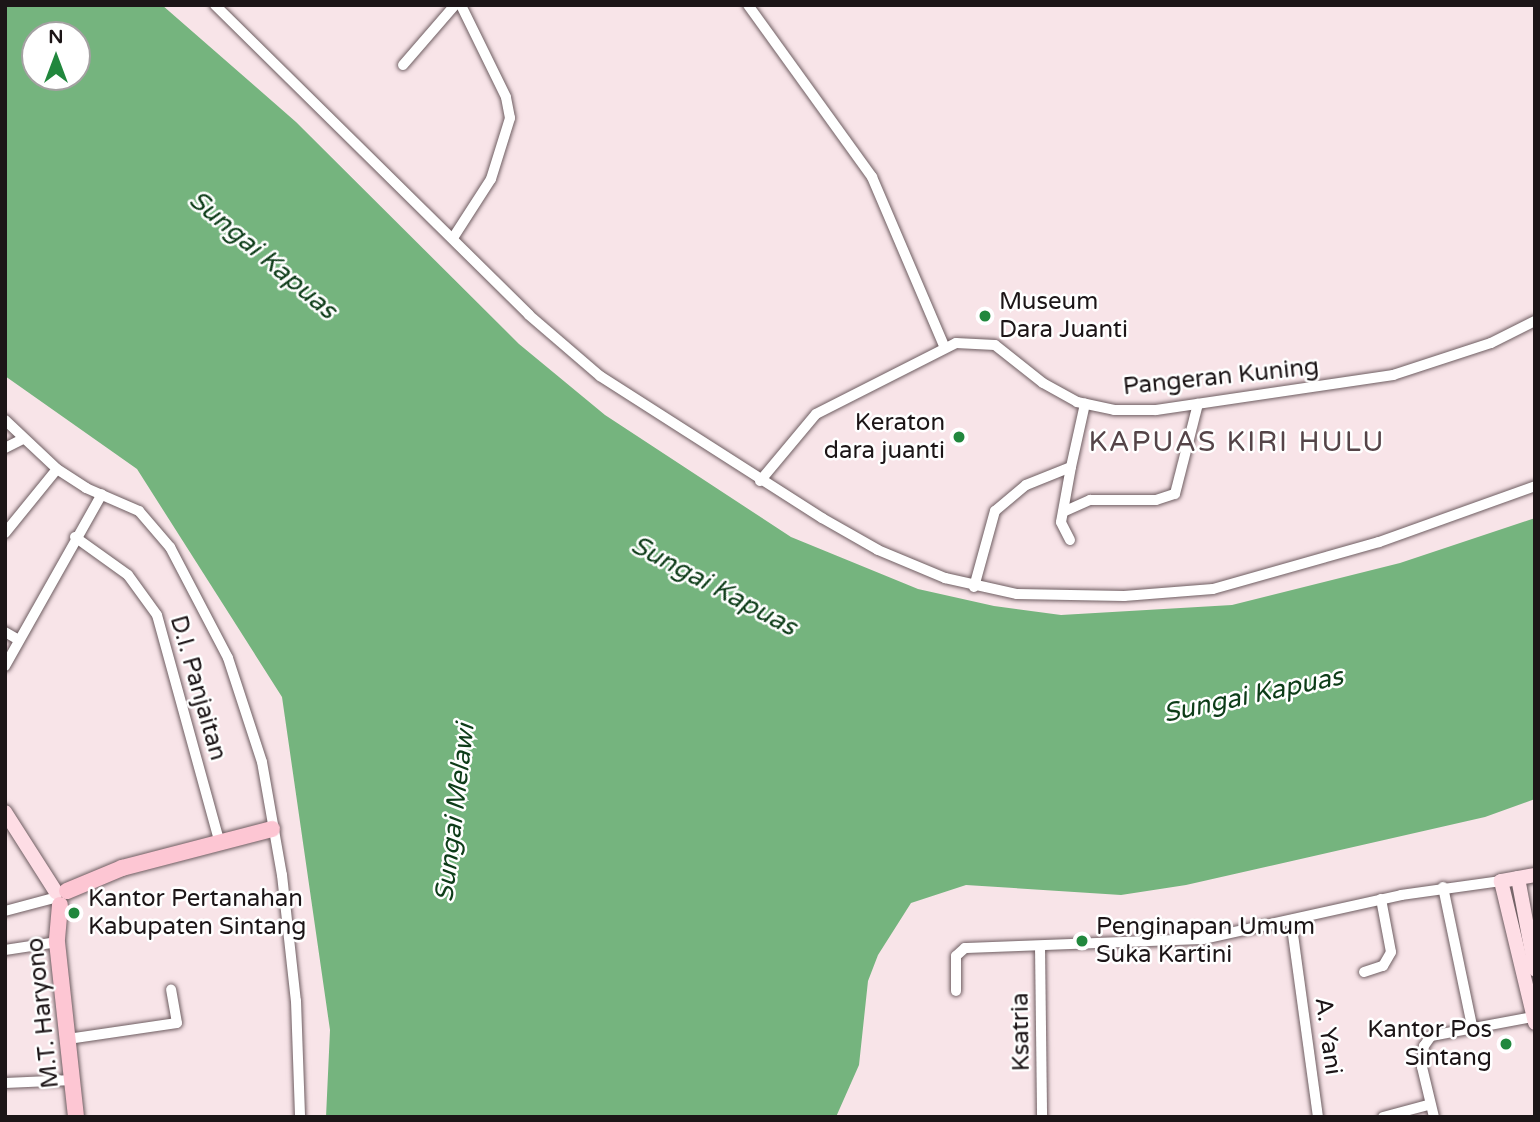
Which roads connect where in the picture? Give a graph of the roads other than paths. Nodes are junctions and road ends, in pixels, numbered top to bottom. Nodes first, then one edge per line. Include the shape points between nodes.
1 (215, 5) edge
2 (455, 5) edge
3 (461, 5) edge
4 (748, 5) edge
5 (403, 65) dead end
6 (453, 238) junction
7 (1535, 321) edge
8 (944, 346) junction
9 (1084, 404) junction
10 (1198, 404) junction
11 (5, 420) edge
12 (20, 435) junction
13 (5, 448) edge
14 (1071, 467) junction
15 (57, 469) junction
16 (760, 481) junction
17 (1535, 486) edge
18 (102, 494) junction
19 (1063, 512) junction
20 (5, 533) edge
21 (75, 537) junction
22 (1070, 540) dead end
23 (974, 587) junction
24 (5, 632) edge
25 (19, 639) junction
26 (5, 666) edge
27 (5, 812) edge
28 (272, 829) junction
29 (220, 843) junction
30 (1535, 875) edge
31 (1518, 878) junction
32 (1501, 881) junction
33 (1443, 887) junction
34 (59, 897) junction
35 (1381, 899) junction
36 (5, 911) edge
37 (1291, 920) junction
38 (57, 942) junction
39 (1040, 946) junction
40 (5, 950) edge
41 (1535, 969) edge
42 (1364, 972) dead end
43 (170, 990) dead end
44 (956, 991) dead end
45 (1534, 1020) edge
46 (1472, 1026) junction
47 (68, 1039) junction
48 (73, 1080) junction
49 (5, 1083) edge
50 (1428, 1105) junction
51 (76, 1117) edge
52 (300, 1117) edge
53 (1042, 1117) edge
54 (1318, 1117) edge
55 (1383, 1117) edge
56 (1434, 1117) edge

1 - 6 street
2 - 5 street
3 - 6 street via 506,97 510,118 491,180
4 - 8 street via 872,177
6 - 16 street via 516,303 600,376
7 - 10 street, Pangeran Kuning via 1491,342 1393,375
8 - 9 street, Pangeran Kuning via 974,341 995,345 1051,388
8 - 16 street, Pangeran Kuning via 817,414
9 - 10 street, Pangeran Kuning via 1132,411
9 - 14 street
10 - 19 street via 1175,494 1156,500 1090,500
11 - 12 street
12 - 13 street
12 - 15 street
14 - 19 street
14 - 23 street via 1026,485 997,507
15 - 18 street
15 - 20 street
16 - 23 street via 878,550
17 - 23 street via 1379,542 1213,589 1073,596
18 - 21 street
18 - 28 street via 126,502 154,528 211,619 262,762
19 - 22 street via 1062,527
21 - 25 street
21 - 29 street, D.I. Panjaitan via 128,575 157,615
24 - 25 street
25 - 26 street
27 - 34 main road
28 - 29 highway
28 - 52 street via 288,912
29 - 34 highway via 94,876
30 - 31 main road
31 - 32 main road
31 - 41 main road
32 - 33 street
32 - 45 main road
33 - 35 street
33 - 46 street
34 - 36 street
34 - 38 highway, M.T. Haryono
35 - 37 street
35 - 42 street via 1391,953 1383,965
37 - 39 street via 1203,939
37 - 54 street, A. Yani
38 - 40 street
38 - 47 highway, M.T. Haryono
39 - 44 street via 959,951
39 - 53 street, Ksatria
43 - 47 street via 177,1023
45 - 46 street
46 - 50 street via 1431,1036 1424,1046
47 - 48 highway, M.T. Haryono
48 - 49 street
48 - 51 highway, M.T. Haryono
50 - 55 street
50 - 56 street

